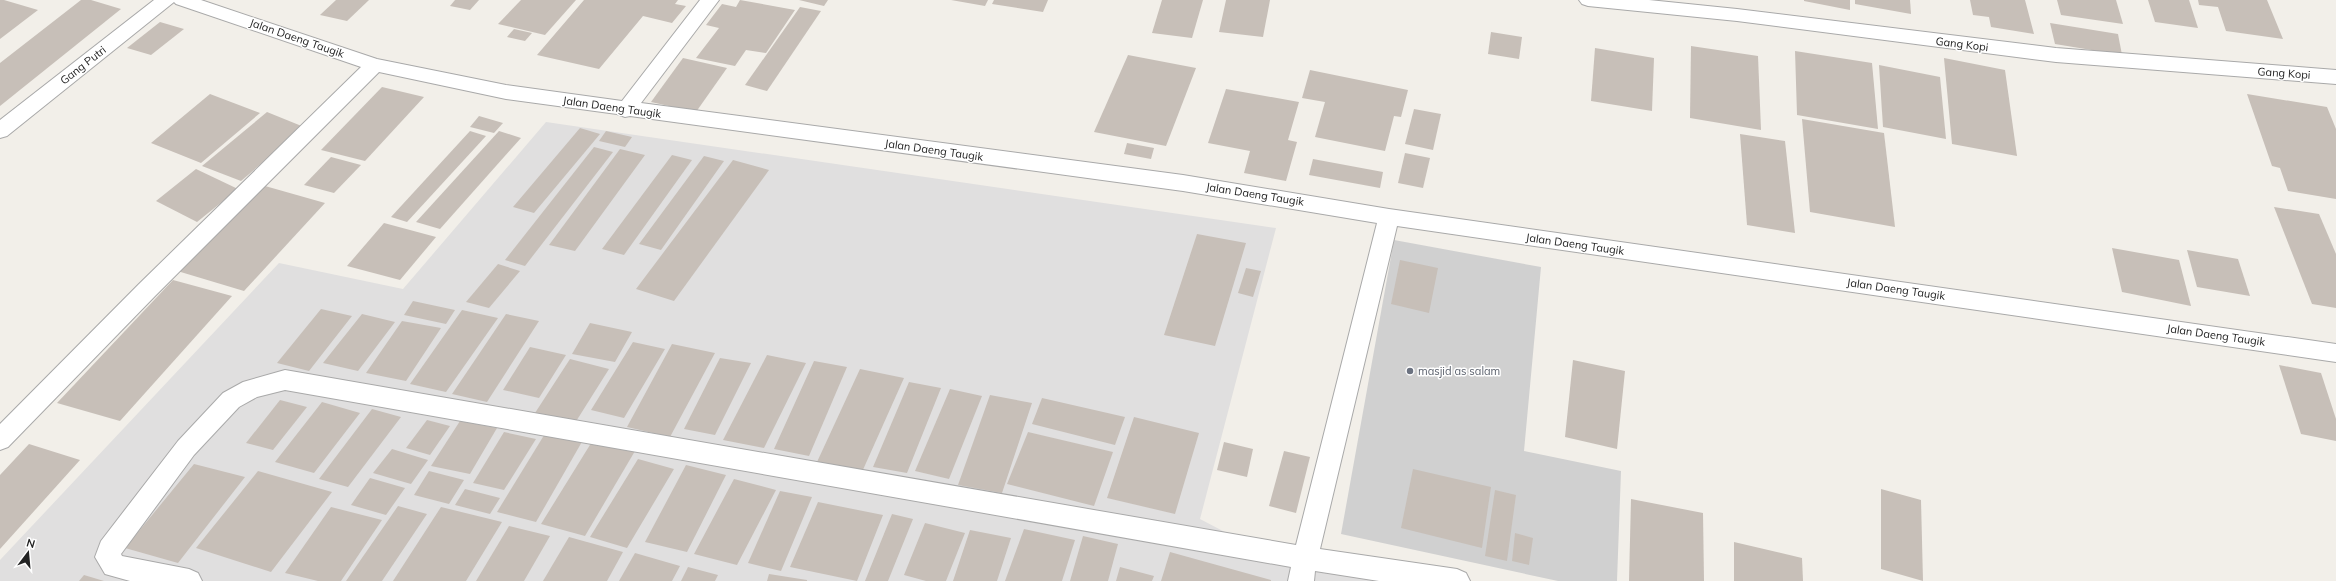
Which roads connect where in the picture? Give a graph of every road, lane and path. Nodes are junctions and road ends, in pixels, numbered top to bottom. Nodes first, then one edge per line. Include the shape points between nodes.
1 (166, 0) edge
2 (182, 0) edge
3 (710, 0) edge
4 (1588, 0) edge
5 (375, 65) junction
6 (2336, 77) edge
7 (625, 110) junction
8 (0, 131) edge
9 (1389, 217) junction
10 (2336, 353) edge
11 (0, 440) edge
12 (1305, 558) junction
13 (189, 581) edge
14 (1301, 581) edge
15 (1457, 581) edge

1 - 8 street, Gang Putri
2 - 5 street, Jalan Daeng Taugik
3 - 7 street
4 - 6 street, Gang Kopi via 1736,15 2056,55
5 - 7 street, Jalan Daeng Taugik via 506,92
5 - 11 street via 147,290
7 - 9 street, Jalan Daeng Taugik via 1183,183
9 - 10 street, Jalan Daeng Taugik
9 - 12 street
12 - 13 street via 286,380 251,389 232,400 186,448 110,549 108,557 114,566
12 - 14 street
12 - 15 street

